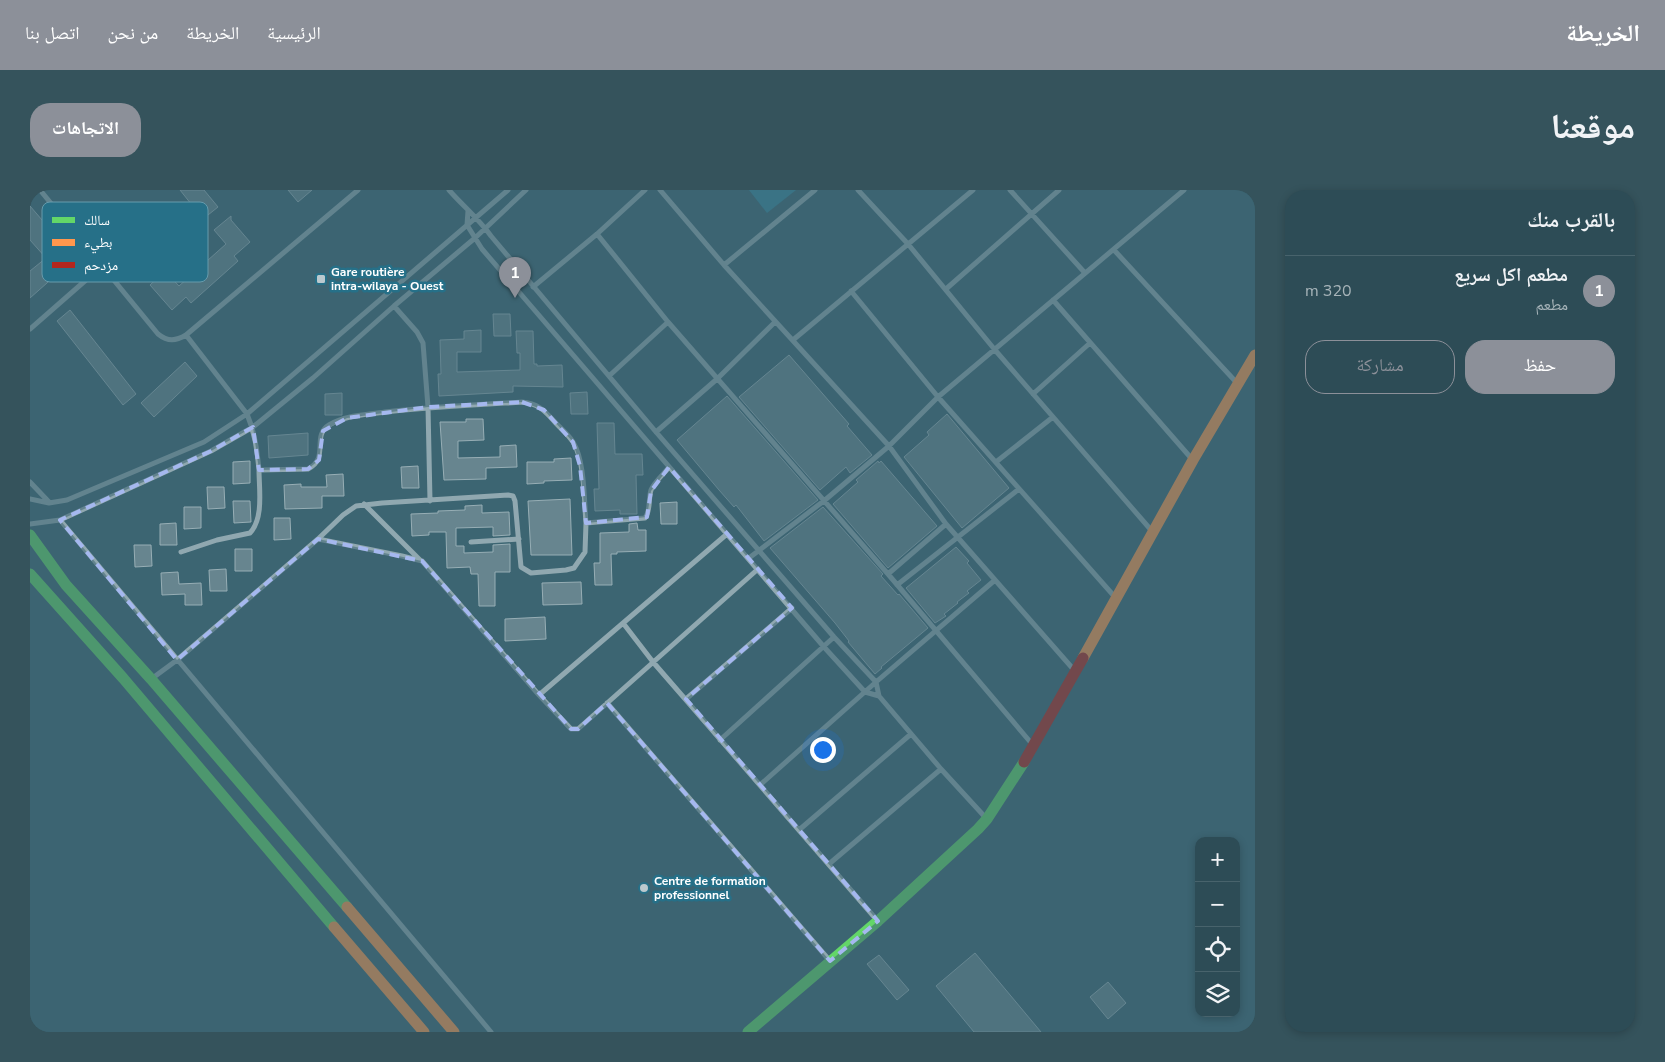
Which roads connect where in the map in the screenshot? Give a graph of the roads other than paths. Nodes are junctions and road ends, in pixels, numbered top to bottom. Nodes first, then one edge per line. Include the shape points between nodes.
1 (40, 190) edge
2 (358, 190) edge
3 (449, 190) edge
4 (508, 190) edge
5 (526, 190) edge
6 (645, 190) edge
7 (660, 190) edge
8 (816, 190) edge
9 (858, 190) edge
10 (973, 190) edge
11 (1010, 190) edge
12 (1059, 190) edge
13 (1184, 190) edge
14 (50, 202) edge
15 (468, 211) junction
16 (1032, 213) junction
17 (477, 217) junction
18 (467, 225) junction
19 (485, 228) junction
20 (597, 234) junction
21 (474, 238) junction
22 (908, 244) junction
23 (1114, 250) junction
24 (724, 265) junction
25 (1085, 274) junction
26 (84, 282) edge
27 (116, 282) edge
28 (533, 287) junction
29 (946, 289) junction
30 (851, 291) junction
31 (1053, 300) junction
32 (394, 306) junction
33 (668, 322) junction
34 (776, 322) junction
35 (30, 329) edge
36 (186, 335) junction
37 (793, 340) junction
38 (1090, 343) junction
39 (995, 350) junction
40 (1255, 354) edge
41 (609, 376) junction
42 (717, 379) junction
43 (1238, 384) junction
44 (1033, 394) junction
45 (938, 397) junction
46 (428, 407) junction
47 (247, 414) junction
48 (1053, 417) junction
49 (253, 427) junction
50 (656, 432) junction
51 (889, 446) junction
52 (1192, 460) junction
53 (996, 462) junction
54 (669, 468) junction
55 (259, 470) junction
56 (30, 482) edge
57 (1019, 489) junction
58 (30, 499) edge
59 (825, 500) junction
60 (430, 501) junction
61 (49, 503) junction
62 (364, 504) junction
63 (60, 520) junction
64 (586, 523) junction
65 (30, 524) edge
66 (946, 524) junction
67 (1152, 532) junction
68 (727, 534) junction
69 (30, 535) edge
70 (957, 537) junction
71 (318, 539) junction
72 (519, 539) junction
73 (471, 542) dead end
74 (758, 550) junction
75 (181, 552) dead end
76 (749, 558) junction
77 (422, 562) junction
78 (758, 569) junction
79 (30, 574) edge
80 (888, 574) junction
81 (995, 580) junction
82 (897, 585) junction
83 (1116, 598) junction
84 (792, 608) junction
85 (623, 623) junction
86 (936, 630) junction
87 (834, 637) junction
88 (824, 647) junction
89 (177, 660) junction
90 (653, 662) junction
91 (1076, 671) junction
92 (151, 679) junction
93 (876, 682) junction
94 (865, 692) junction
95 (539, 695) junction
96 (879, 696) junction
97 (686, 699) junction
98 (606, 703) junction
99 (911, 734) junction
100 (720, 740) junction
101 (1034, 746) junction
102 (941, 769) junction
103 (760, 785) junction
104 (986, 819) junction
105 (799, 830) junction
106 (829, 864) junction
107 (878, 921) junction
108 (830, 961) junction
109 (424, 1032) edge
110 (454, 1032) edge
111 (491, 1032) edge
112 (748, 1032) edge

1 - 14 street
2 - 36 street
3 - 15 street
4 - 17 street
5 - 19 street
6 - 20 street
7 - 24 street
8 - 24 street
9 - 22 street
10 - 22 street
11 - 16 street
12 - 16 street
13 - 23 street
15 - 17 street
15 - 18 street
16 - 25 street
16 - 29 street
17 - 18 street
17 - 19 street
18 - 21 street
18 - 47 street
19 - 21 street
19 - 28 street
20 - 28 street
20 - 33 street
21 - 32 street
21 - 54 street
22 - 29 street
22 - 30 street
23 - 25 street
23 - 43 street
24 - 34 street
25 - 31 street
26 - 35 street
27 - 36 street via 163,338 177,340
28 - 41 street
29 - 39 street
30 - 37 street
30 - 45 street
31 - 38 street
31 - 39 street
32 - 46 street via 423,343
32 - 49 street
33 - 41 street
33 - 42 street
34 - 37 street
34 - 42 street
36 - 47 street
37 - 51 street
38 - 44 street
38 - 52 street
39 - 44 street
39 - 45 street
40 - 43 main road
41 - 50 street
42 - 50 street
42 - 59 street
43 - 52 main road
44 - 48 street
45 - 51 street
45 - 53 street
46 - 55 street via 346,418 328,425 323,431 319,460 314,466 308,469
46 - 60 street
46 - 64 street via 522,402 544,410 573,442 577,451
47 - 49 street
47 - 61 street via 204,442 67,500
48 - 53 street
48 - 67 street
49 - 55 street
49 - 63 street via 211,451
50 - 74 street
51 - 59 street
51 - 66 street
52 - 67 main road
53 - 57 street
54 - 64 street via 653,486 645,518
54 - 68 street
55 - 75 street via 258,515 254,529 245,535
56 - 61 street
57 - 70 street
57 - 83 street
58 - 61 street
59 - 74 street
59 - 80 street
60 - 62 street
60 - 72 street via 513,496
62 - 71 street via 343,515
62 - 77 street
63 - 65 street
63 - 89 street
64 - 72 street via 585,552 574,568 566,570 531,573 525,570 521,567
66 - 70 street
66 - 80 street
67 - 83 main road
68 - 76 street
68 - 85 street
69 - 92 main road via 66,585
70 - 81 street
70 - 82 street
71 - 77 street
71 - 89 street
72 - 73 street
74 - 76 street
74 - 87 street
76 - 78 street
77 - 95 street
78 - 84 street
78 - 90 street
79 - 109 main road via 123,678
80 - 82 street
81 - 86 street
81 - 91 street
82 - 86 street
83 - 91 main road
84 - 88 street
84 - 97 street
85 - 90 street
85 - 95 street
86 - 93 street
86 - 101 street
87 - 88 street
87 - 93 street
88 - 94 street
88 - 100 street
89 - 92 street
89 - 111 street
90 - 97 street
90 - 98 street
91 - 101 main road
92 - 110 main road
93 - 94 street
93 - 96 street
94 - 96 street
94 - 103 street
95 - 98 street via 574,730
96 - 99 street
97 - 100 street
98 - 108 street
99 - 102 street
99 - 105 street
100 - 103 street
101 - 104 main road
102 - 104 street
102 - 106 street
103 - 105 street
104 - 107 main road
105 - 106 street
106 - 107 street
107 - 108 main road
108 - 112 main road

